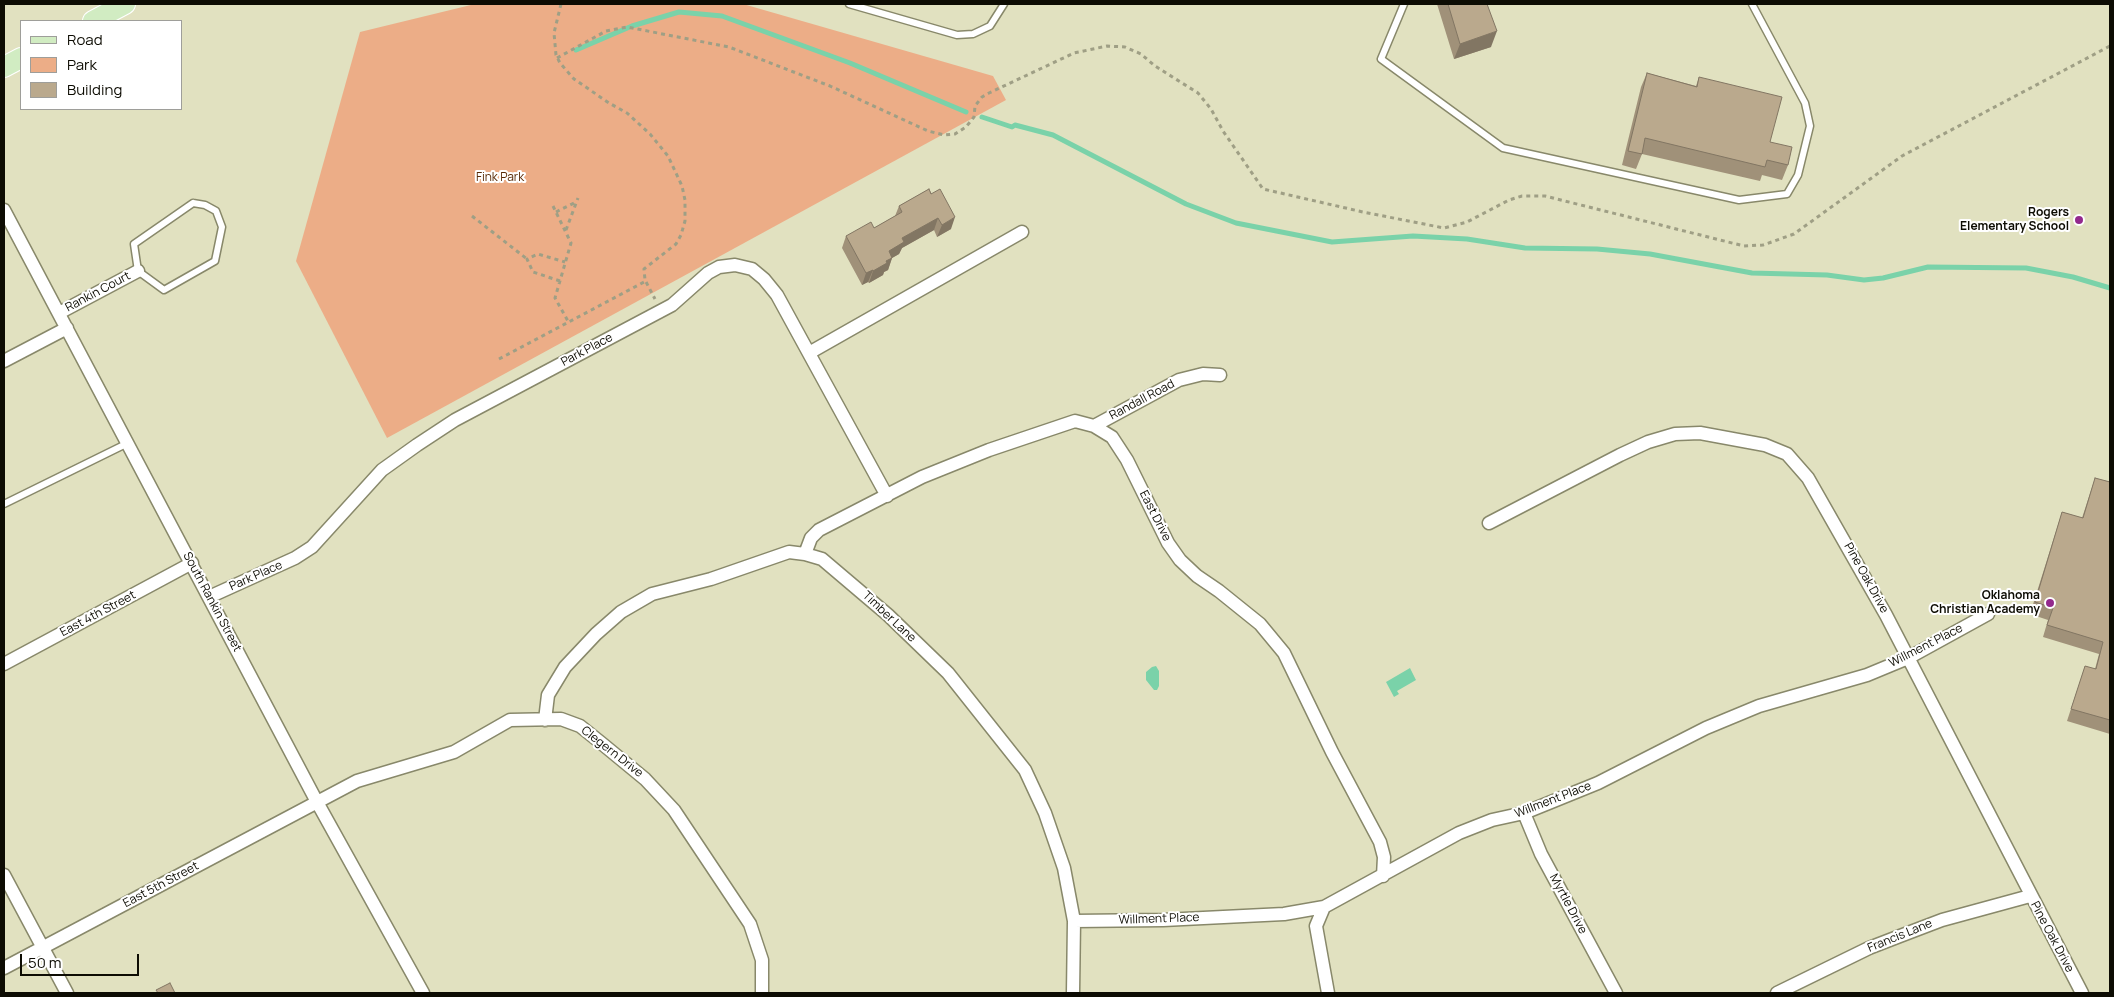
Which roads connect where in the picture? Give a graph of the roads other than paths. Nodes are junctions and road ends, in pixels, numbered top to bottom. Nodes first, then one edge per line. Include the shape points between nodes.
1 (125, 4) edge
2 (849, 4) edge
3 (1004, 4) edge
4 (1404, 4) edge
5 (1752, 4) edge
6 (95, 20) edge
7 (20, 59) edge
8 (4, 67) edge
9 (4, 212) edge
10 (1022, 232) dead end
11 (138, 271) junction
12 (59, 313) junction
13 (67, 328) junction
14 (809, 353) junction
15 (4, 361) edge
16 (1220, 375) dead end
17 (1094, 426) junction
18 (128, 443) junction
19 (887, 496) junction
20 (4, 504) edge
21 (1490, 523) dead end
22 (805, 554) junction
23 (192, 563) junction
24 (209, 597) junction
25 (1988, 614) dead end
26 (1908, 658) junction
27 (4, 664) edge
28 (544, 720) junction
29 (317, 802) junction
30 (1524, 813) junction
31 (4, 875) edge
32 (1383, 876) junction
33 (2030, 896) junction
34 (1324, 907) junction
35 (1074, 921) junction
36 (43, 948) junction
37 (4, 968) edge
38 (67, 993) edge
39 (423, 993) edge
40 (762, 993) edge
41 (1073, 993) edge
42 (1328, 993) edge
43 (1616, 993) edge
44 (1777, 993) edge
45 (2082, 993) edge

1 - 6 main road
2 - 3 lane via 957,35 973,34 990,26
4 - 5 lane via 1381,59 1503,148 1739,200 1787,194 1798,175 1810,126 1805,103
7 - 8 main road
9 - 12 street, South Rankin Street
10 - 14 street
11 - 11 lane via 134,244 193,203 216,211 222,227 215,261 164,290
11 - 12 street, Rankin Court
12 - 13 street, South Rankin Street
13 - 15 street
13 - 18 street, South Rankin Street
14 - 19 street, Park Place
14 - 24 street, Park Place via 764,279 752,269 735,265 719,267 672,305 455,420 382,470 312,547
16 - 17 street, Randall Road via 1203,374 1179,380
17 - 19 street, East Drive via 1074,422 1038,433 989,450
17 - 32 street, East Drive via 1112,437 1127,460 1168,543 1180,560 1260,624 1284,653 1380,842 1384,857
18 - 20 lane
18 - 23 street, South Rankin Street
19 - 22 street, East Drive via 820,530 811,538
21 - 26 street, Pine Oak Drive via 1620,455 1675,434 1700,433 1765,445 1787,454 1808,478
22 - 28 street, Timber Lane via 789,552 711,579 652,594 622,612 565,667 548,695
22 - 35 street, Timber Lane via 822,559 845,577 948,673 1024,770 1046,813 1064,868
23 - 24 street, South Rankin Street
23 - 27 street, East 4th Street
24 - 29 street, South Rankin Street
25 - 26 street, Willment Place
26 - 30 street, Willment Place via 1866,675 1759,706
26 - 33 street, Pine Oak Drive
28 - 29 street, Clegern Drive via 510,720 454,752 357,781
28 - 40 street, Clegern Drive via 561,719 580,726 645,779 674,810 750,924 762,960
29 - 36 street, East 5th Street
29 - 39 street, South Rankin Street
30 - 32 street, Willment Place via 1492,820 1459,833
30 - 43 street, Myrtle Drive via 1542,854
31 - 36 street
32 - 34 street, Willment Place
33 - 44 street, Francis Lane via 1908,932
33 - 45 street, Pine Oak Drive
34 - 35 street, Willment Place via 1284,914
34 - 42 street via 1316,926
35 - 41 street, Timber Lane
36 - 37 street, East 5th Street
36 - 38 street

